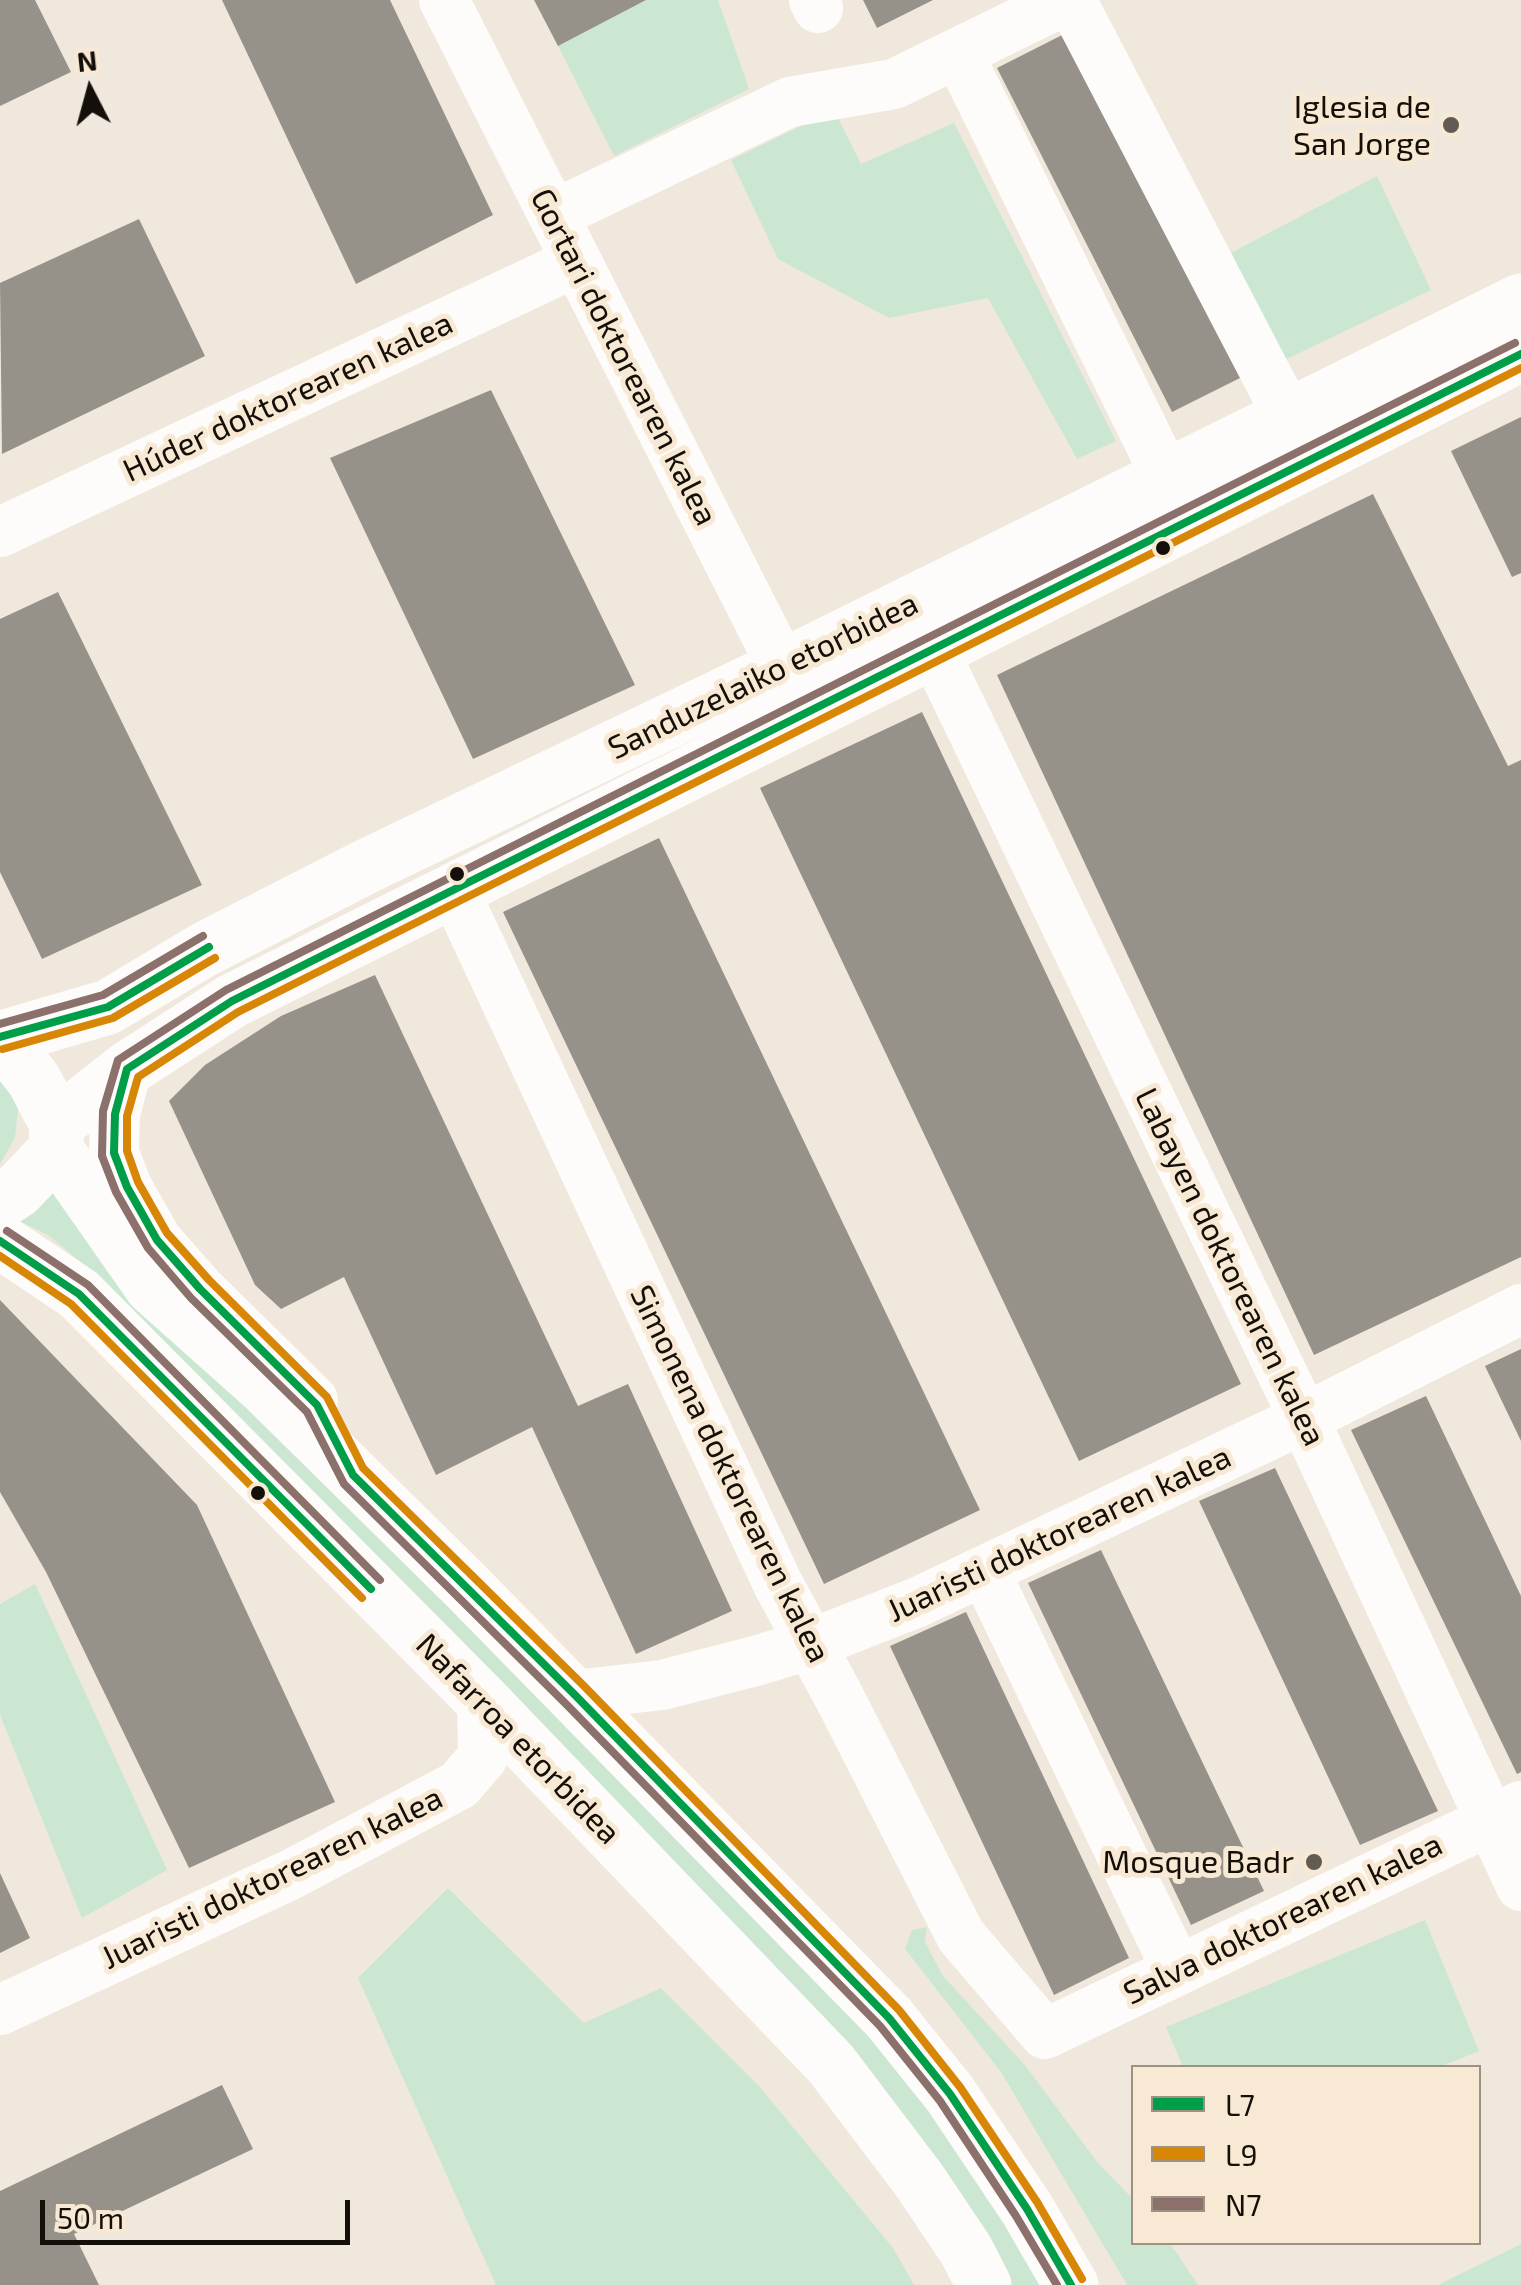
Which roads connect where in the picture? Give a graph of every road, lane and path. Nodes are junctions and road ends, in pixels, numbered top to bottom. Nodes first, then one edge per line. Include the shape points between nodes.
1 (444, 0) edge
2 (1068, 0) edge
3 (959, 55) junction
4 (553, 216) junction
5 (576, 262) junction
6 (1521, 301) edge
7 (1521, 354) edge
8 (1289, 418) junction
9 (1167, 478) junction
10 (0, 532) edge
11 (934, 651) junction
12 (793, 691) junction
13 (454, 890) junction
14 (1, 1038) edge
15 (127, 1068) junction
16 (56, 1137) junction
17 (0, 1202) edge
18 (0, 1241) edge
19 (1521, 1310) edge
20 (1303, 1419) junction
21 (354, 1475) junction
22 (985, 1572) junction
23 (811, 1644) junction
24 (575, 1694) junction
25 (482, 1700) junction
26 (1506, 1813) edge
27 (1521, 1886) edge
28 (1177, 1970) junction
29 (0, 2010) edge
30 (1045, 2034) joint
31 (984, 2285) edge
32 (1071, 2285) edge

1 - 4 street, Gortari doktorearen kalea
2 - 3 street
2 - 8 street
3 - 4 street via 894,84 790,102
3 - 9 street
4 - 5 street, Gortari doktorearen kalea
5 - 10 street, Húder doktorearen kalea
5 - 12 street, Gortari doktorearen kalea
6 - 8 main road, Sanduzelaiko etorbidea
7 - 11 main road, Sanduzelaiko etorbidea
8 - 9 main road, Sanduzelaiko etorbidea
9 - 12 main road, Sanduzelaiko etorbidea
11 - 12 main road, Sanduzelaiko etorbidea
11 - 20 street, Labayen doktorearen kalea
12 - 13 main road, Sanduzelaiko etorbidea
12 - 14 main road, Sanduzelaiko etorbidea via 367,866 205,949 108,1008
13 - 15 main road, Sanduzelaiko etorbidea via 232,1001
13 - 23 street, Simonena doktorearen kalea
14 - 16 main road via 34,1080
15 - 16 main road, Sanduzelaiko etorbidea
15 - 21 street via 114,1152 156,1240 318,1404
16 - 17 main road, Sanduzelaiko etorbidea via 17,1191
16 - 21 main road via 152,1287
18 - 25 main road, Nafarroa etorbidea via 79,1294
19 - 20 street, Juaristi doktorearen kalea
20 - 22 street, Juaristi doktorearen kalea
20 - 26 street, Labayen doktorearen kalea
21 - 24 main road
22 - 23 street, Juaristi doktorearen kalea
22 - 28 street
23 - 24 street, Juaristi doktorearen kalea via 662,1686
23 - 30 street, Simonena doktorearen kalea via 961,1936
24 - 32 main road via 889,2018 950,2094
25 - 29 street, Juaristi doktorearen kalea via 483,1757 458,1785 292,1874
25 - 31 main road, Nafarroa etorbidea via 831,2064 920,2180
26 - 27 street, Labayen doktorearen kalea
26 - 28 street, Salva doktorearen kalea
28 - 30 street, Salva doktorearen kalea

